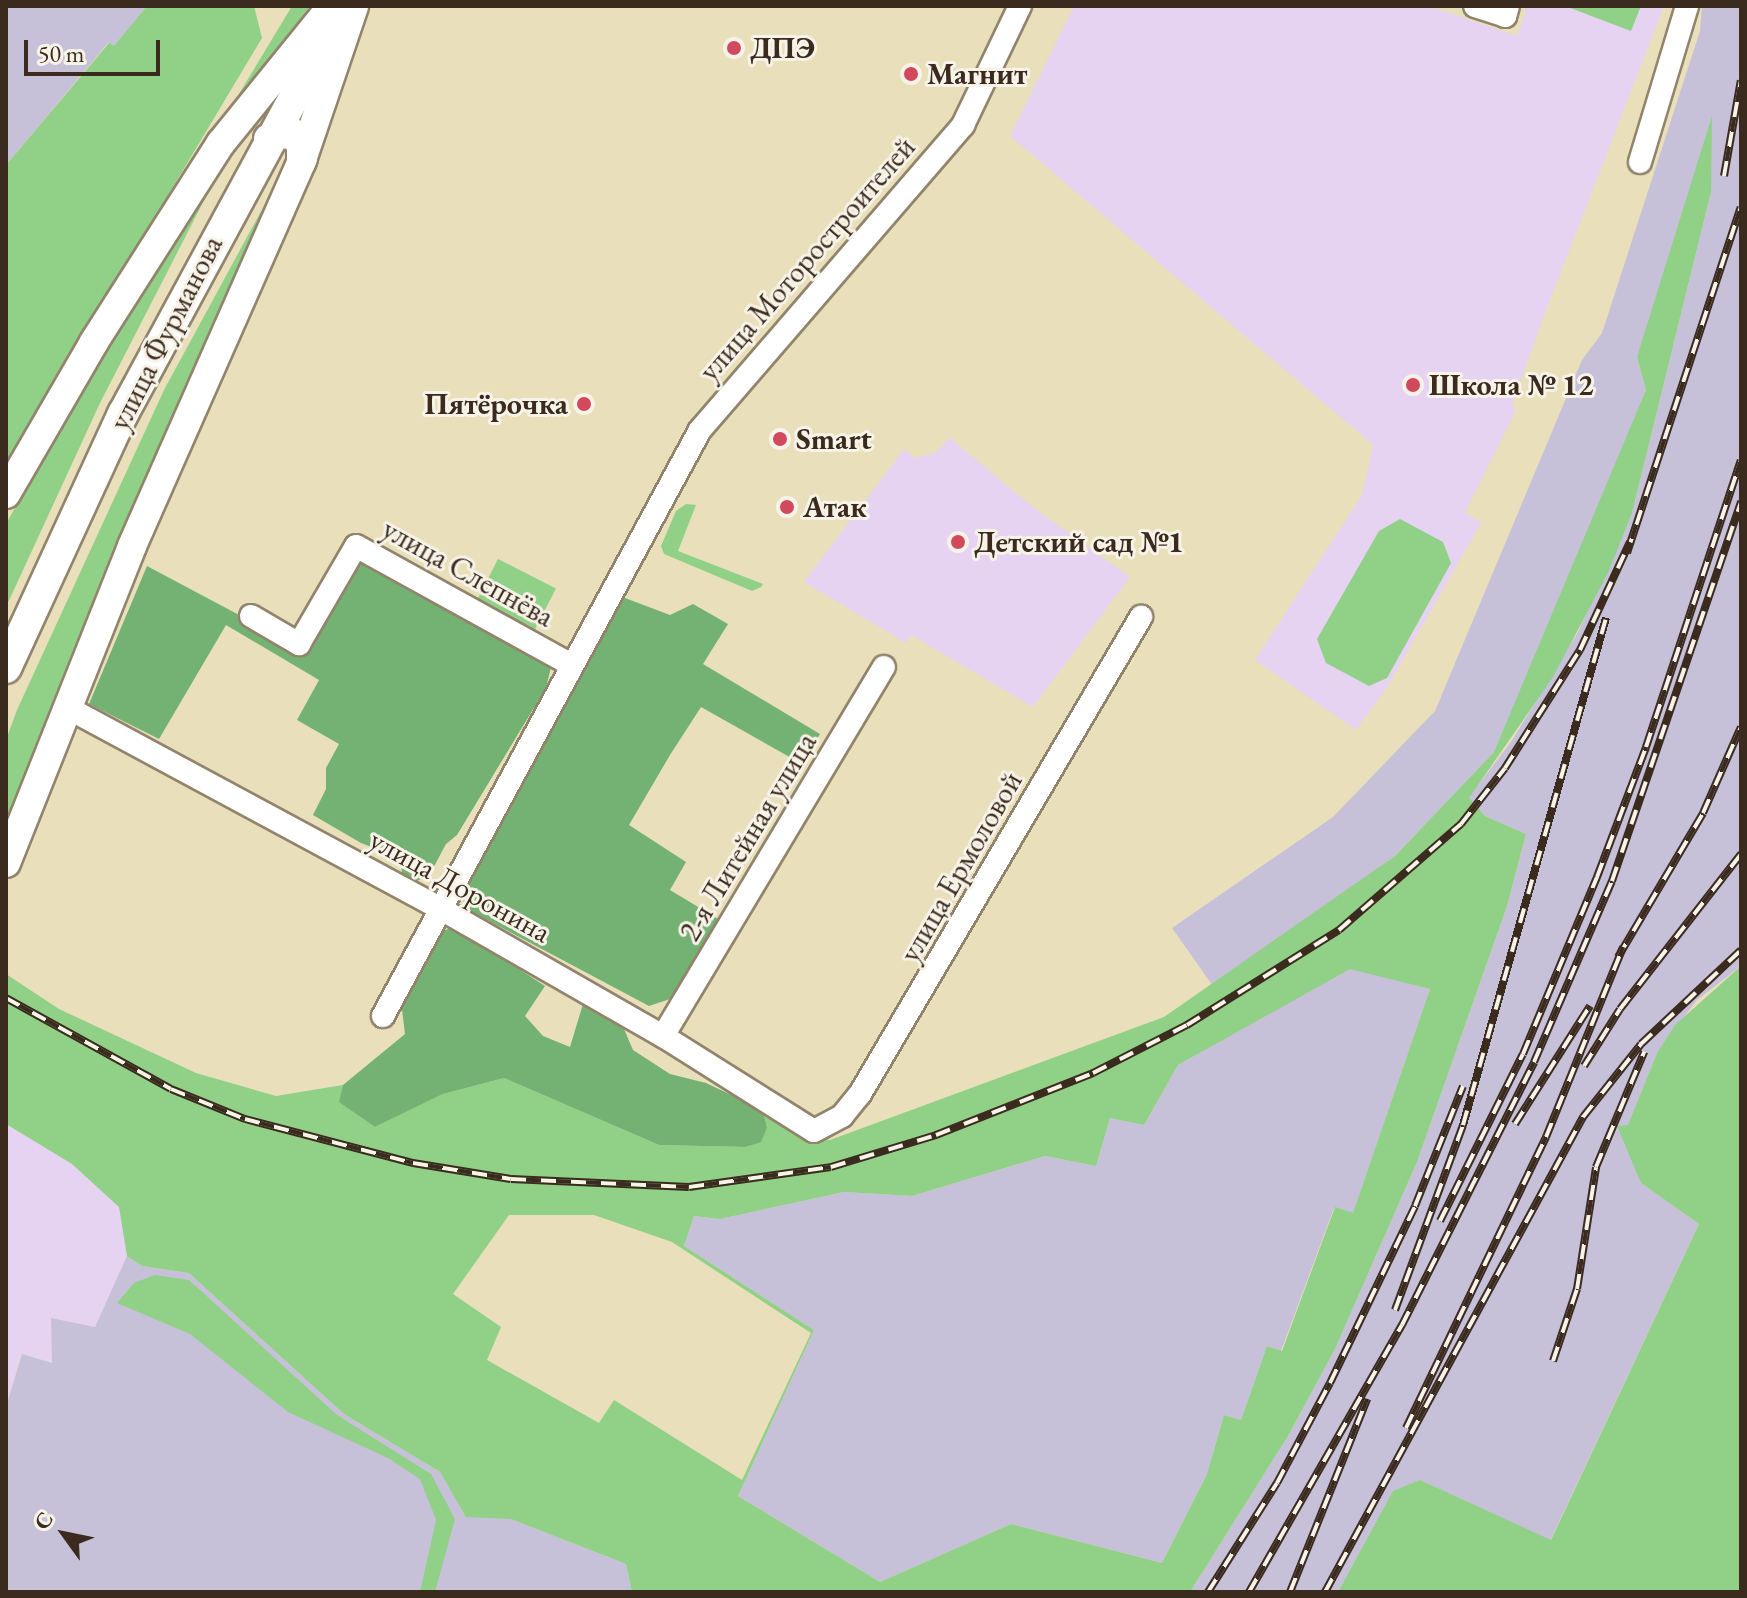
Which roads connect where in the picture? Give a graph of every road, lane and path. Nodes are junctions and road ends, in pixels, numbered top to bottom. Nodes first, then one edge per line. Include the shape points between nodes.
1 (332, 6) edge
2 (344, 6) edge
3 (354, 6) edge
4 (1020, 6) edge
5 (1475, 6) edge
6 (1687, 6) edge
7 (1506, 11) edge
8 (241, 117) junction
9 (270, 138) junction
10 (302, 158) junction
11 (1640, 162) dead end
12 (6, 494) edge
13 (251, 616) dead end
14 (1141, 617) dead end
15 (572, 665) junction
16 (884, 667) dead end
17 (6, 668) edge
18 (68, 708) junction
19 (6, 863) edge
20 (441, 909) junction
21 (383, 1016) dead end
22 (663, 1036) junction
23 (814, 1131) joint

1 - 8 street
2 - 9 main road, улица Фурманова
3 - 10 street
4 - 15 street, улица Моторостроителей via 963,125 700,430
5 - 7 street
6 - 11 street
8 - 9 street via 261,115
8 - 12 street via 94,342
9 - 10 main road via 293,134 302,144
9 - 17 main road, улица Фурманова via 123,414
10 - 18 street via 132,546
13 - 15 street, улица Слепнёва via 299,644 356,546
14 - 23 street, улица Ермоловой via 860,1094 842,1116
15 - 20 street, улица Моторостроителей
16 - 22 street, 2-я Литейная улица
18 - 19 street
18 - 20 street, улица Доронина
20 - 21 street, улица Моторостроителей
20 - 22 street, улица Доронина
22 - 23 street, улица Доронина

